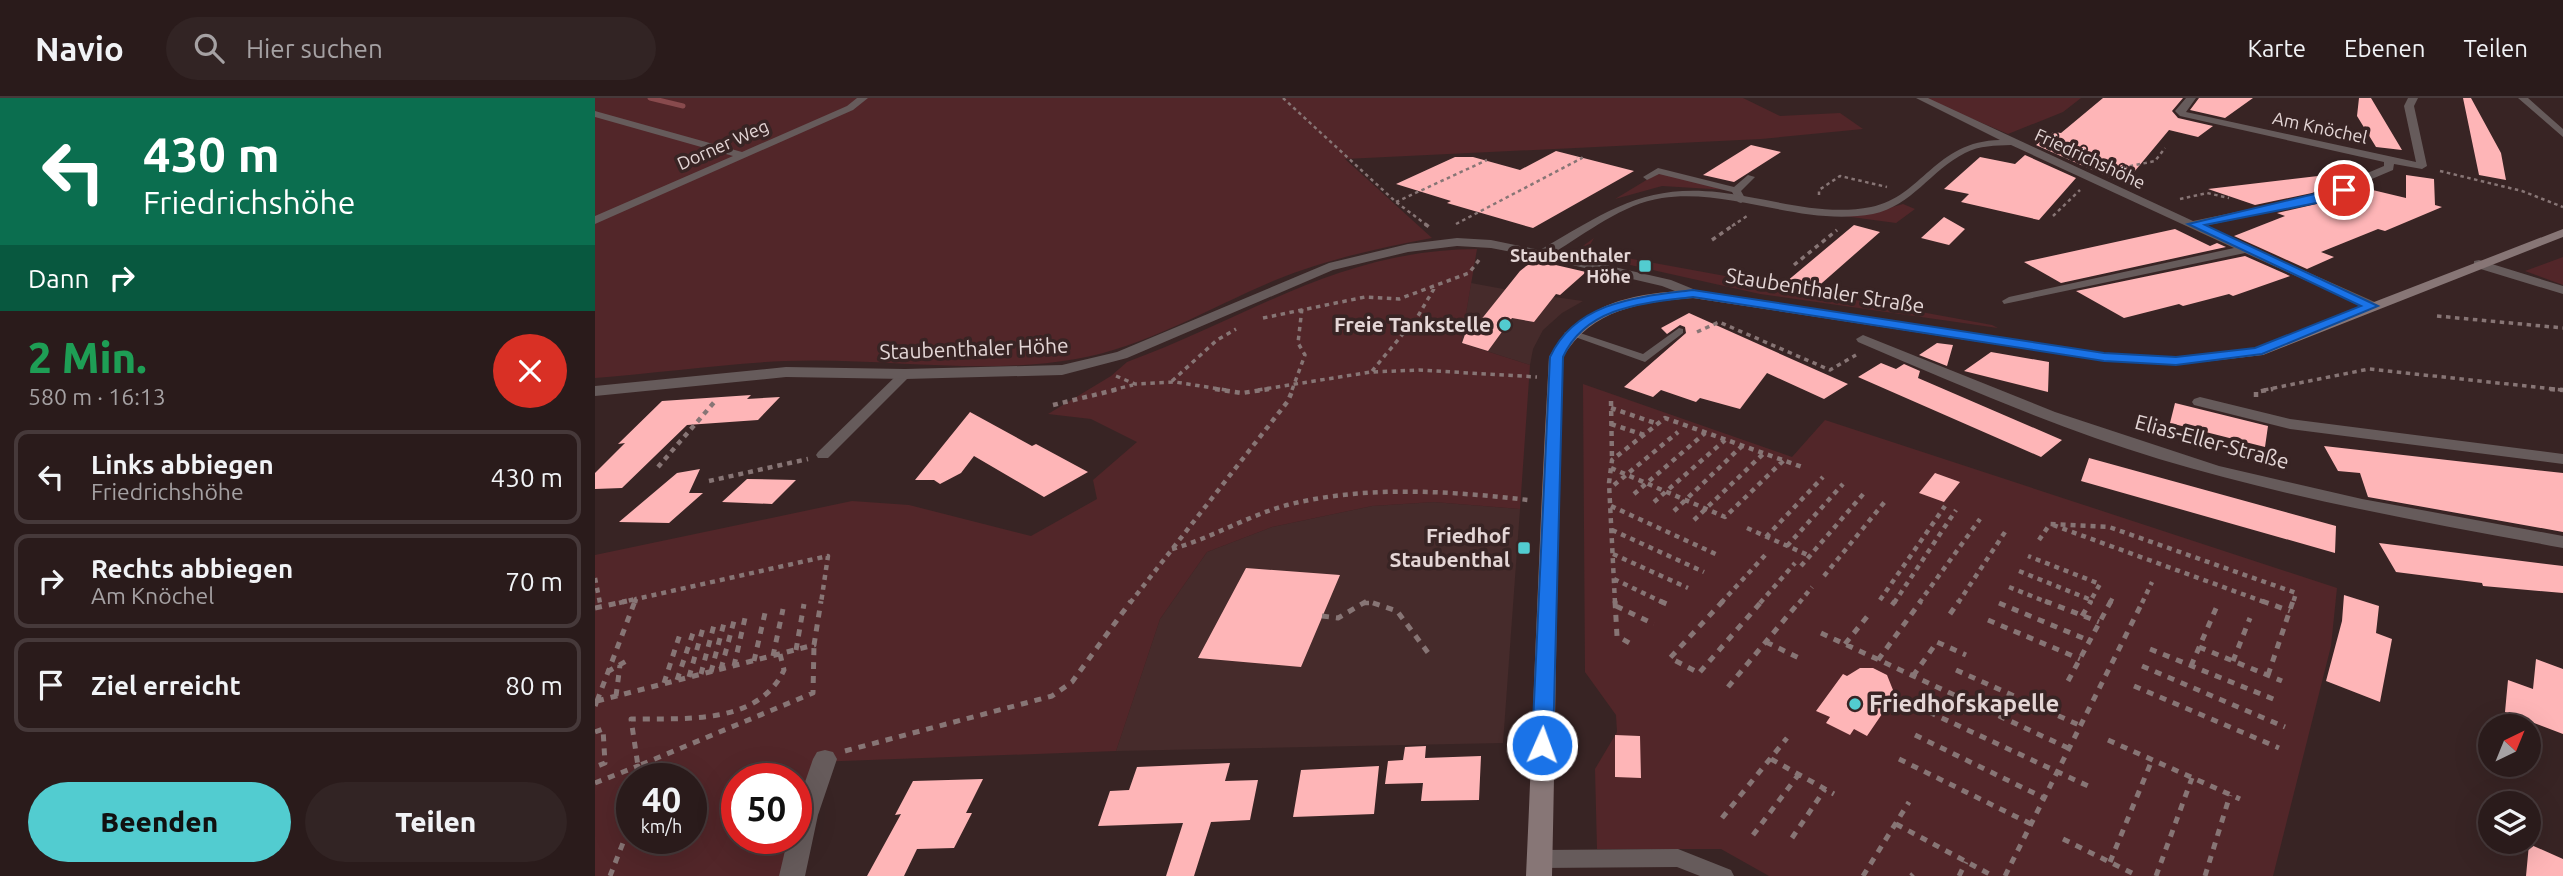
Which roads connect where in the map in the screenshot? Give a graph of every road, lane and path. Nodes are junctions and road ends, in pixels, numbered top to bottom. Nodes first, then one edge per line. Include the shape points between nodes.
1 (863, 98) edge
2 (1283, 98) edge
3 (1920, 98) edge
4 (2191, 98) edge
5 (2413, 98) edge
6 (2523, 98) edge
7 (595, 114) edge
8 (2563, 134) edge
9 (2013, 142) junction
10 (2165, 148) dead end
11 (742, 155) junction
12 (1577, 157) dead end
13 (1487, 160) dead end
14 (2389, 160) junction
15 (2422, 166) junction
16 (1647, 177) dead end
17 (1751, 177) dead end
18 (2087, 177) junction
19 (1908, 192) junction
20 (1738, 195) junction
21 (1396, 202) junction
22 (2563, 207) edge
23 (1818, 210) junction
24 (1850, 213) junction
25 (2053, 216) dead end
26 (1743, 219) dead end
27 (595, 220) edge
28 (2194, 224) junction
29 (1439, 233) junction
30 (2563, 233) edge
31 (1712, 240) dead end
32 (1457, 242) junction
33 (1492, 244) junction
34 (2247, 248) junction
35 (1542, 254) junction
36 (2479, 264) junction
37 (1794, 265) dead end
38 (1436, 287) junction
39 (2563, 290) edge
40 (1693, 294) junction
41 (2009, 301) dead end
42 (2372, 306) junction
43 (1302, 308) junction
44 (2437, 316) dead end
45 (1259, 319) dead end
46 (1237, 328) dead end
47 (2563, 328) edge
48 (1679, 331) joint
49 (1570, 333) junction
50 (1863, 339) dead end
51 (1102, 362) junction
52 (1830, 370) dead end
53 (1371, 372) junction
54 (905, 374) junction
55 (736, 376) junction
56 (1555, 378) junction
57 (1172, 382) junction
58 (1294, 383) junction
59 (1135, 384) junction
60 (2563, 390) edge
61 (595, 391) edge
62 (1611, 401) dead end
63 (2200, 402) dead end
64 (1053, 405) dead end
65 (1611, 408) junction
66 (2253, 415) junction
67 (1611, 424) junction
68 (1658, 424) junction
69 (1678, 432) dead end
70 (1706, 432) junction
71 (1644, 435) junction
72 (1725, 439) junction
73 (1743, 445) junction
74 (1764, 453) junction
75 (823, 456) joint
76 (2563, 459) edge
77 (1612, 460) junction
78 (1784, 460) junction
79 (658, 467) dead end
80 (1611, 468) junction
81 (1805, 468) dead end
82 (1626, 474) junction
83 (1823, 477) dead end
84 (709, 481) dead end
85 (1647, 483) junction
86 (1843, 484) dead end
87 (1613, 485) dead end
88 (1665, 492) junction
89 (1865, 492) dead end
90 (1634, 494) dead end
91 (1887, 499) dead end
92 (1685, 500) junction
93 (1654, 502) dead end
94 (1550, 503) junction
95 (1611, 506) junction
96 (1945, 506) dead end
97 (1705, 509) junction
98 (1956, 510) dead end
99 (1674, 511) dead end
100 (1980, 519) dead end
101 (1694, 520) dead end
102 (2050, 524) junction
103 (1747, 528) dead end
104 (2007, 528) dead end
105 (1612, 530) junction
106 (1766, 537) junction
107 (2039, 540) dead end
108 (2563, 542) edge
109 (1787, 546) junction
110 (1172, 550) junction
111 (1768, 552) dead end
112 (1613, 554) junction
113 (1720, 556) dead end
114 (1809, 556) junction
115 (2028, 556) dead end
116 (2019, 571) dead end
117 (1704, 572) dead end
118 (1824, 576) dead end
119 (595, 579) edge
120 (1614, 579) junction
121 (2152, 582) dead end
122 (1812, 587) dead end
123 (2009, 587) dead end
124 (1688, 588) dead end
125 (2114, 595) dead end
126 (636, 599) junction
127 (1880, 600) dead end
128 (2091, 600) junction
129 (1999, 603) dead end
130 (804, 604) dead end
131 (598, 605) edge
132 (1616, 605) junction
133 (1671, 606) dead end
134 (1892, 606) dead end
135 (2217, 606) dead end
136 (783, 609) dead end
137 (2290, 611) junction
138 (765, 613) dead end
139 (1870, 613) dead end
140 (1950, 614) dead end
141 (2082, 615) junction
142 (1322, 616) dead end
143 (745, 618) dead end
144 (2250, 618) dead end
145 (1988, 620) dead end
146 (734, 621) dead end
147 (2100, 622) junction
148 (724, 623) dead end
149 (1654, 624) dead end
150 (714, 625) dead end
151 (703, 628) dead end
152 (694, 631) dead end
153 (1821, 633) dead end
154 (680, 634) dead end
155 (2090, 641) junction
156 (1766, 642) junction
157 (814, 645) junction
158 (1633, 645) dead end
159 (1846, 645) junction
160 (2199, 648) junction
161 (2150, 649) dead end
162 (796, 650) junction
163 (1429, 654) dead end
164 (777, 655) junction
165 (1966, 655) dead end
166 (1801, 659) dead end
167 (2080, 659) junction
168 (628, 660) dead end
169 (1878, 660) junction
170 (754, 661) junction
171 (2233, 661) junction
172 (620, 665) junction
173 (734, 666) junction
174 (2142, 666) dead end
175 (2191, 666) junction
176 (721, 670) junction
177 (1956, 670) dead end
178 (711, 672) junction
179 (607, 673) junction
180 (700, 675) junction
181 (2268, 675) junction
182 (1913, 676) junction
183 (689, 678) junction
184 (677, 681) junction
185 (2068, 681) dead end
186 (2282, 681) dead end
187 (664, 683) dead end
188 (2134, 685) dead end
189 (1728, 687) dead end
190 (616, 696) junction
191 (2278, 701) dead end
192 (596, 703) edge
193 (1929, 712) dead end
194 (2079, 726) junction
195 (2285, 727) dead end
196 (595, 732) edge
197 (1915, 735) dead end
198 (1787, 738) dead end
199 (2108, 740) dead end
200 (2068, 748) junction
201 (2279, 748) dead end
202 (825, 759) joint
203 (1771, 759) junction
204 (1899, 759) dead end
205 (2152, 760) junction
206 (638, 763) edge
207 (645, 763) edge
208 (595, 767) edge
209 (2057, 772) junction
210 (1799, 774) junction
211 (616, 775) edge
212 (2192, 778) junction
213 (595, 783) edge
214 (2088, 786) dead end
215 (1825, 789) junction
216 (1834, 794) dead end
217 (2231, 794) junction
218 (2044, 798) junction
219 (2241, 799) dead end
220 (1909, 802) dead end
221 (1722, 818) dead end
222 (1896, 824) junction
223 (2031, 824) junction
224 (1753, 835) dead end
225 (1792, 838) dead end
226 (2063, 839) dead end
227 (619, 854) edge
228 (1966, 862) junction
229 (2110, 862) junction
230 (1539, 868) edge
231 (610, 876) edge
232 (792, 876) edge
233 (1724, 876) edge
234 (1863, 876) edge
235 (1959, 876) edge
236 (1993, 876) edge
237 (2005, 876) edge
238 (2138, 876) edge
239 (2156, 876) edge
240 (2205, 876) edge

1 - 11 street, Dorner Weg via 850,108
2 - 21 path
3 - 9 street, Friedrichshöhe
4 - 14 street, Am Knöchel via 2180,111 2183,114
5 - 15 street via 2409,106
6 - 8 street
7 - 11 street
9 - 18 street, Friedrichshöhe
9 - 19 street via 1976,145 1958,153
10 - 18 path via 2155,160
11 - 27 street, Dorner Weg
12 - 29 path via 1582,158
13 - 21 path
14 - 15 street, Am Knöchel
14 - 28 street, Am Knöchel via 2389,169 2316,200
15 - 22 path via 2522,191
16 - 20 lane via 1658,171
17 - 20 lane
18 - 25 path
18 - 28 street, Friedrichshöhe
19 - 23 path via 1840,176 1819,190
19 - 24 street via 1885,207
20 - 23 street
20 - 35 street via 1682,193 1633,202
21 - 29 path
23 - 24 street
24 - 37 path via 1845,223
26 - 31 path
28 - 34 street, Friedrichshöhe
29 - 32 path
30 - 36 main road, Staubenthaler Straße
32 - 33 street, Staubenthaler Höhe
32 - 51 street, Staubenthaler Höhe via 1408,248 1319,271
33 - 35 street, Staubenthaler Höhe
33 - 38 path via 1469,273
34 - 41 street
34 - 42 street, Friedrichshöhe
35 - 40 street, Staubenthaler Höhe via 1666,283
36 - 39 street
36 - 42 main road, Staubenthaler Straße
38 - 43 path via 1399,299 1365,298
38 - 53 path
40 - 42 main road, Staubenthaler Straße via 2104,357 2176,361 2258,352
40 - 49 main road, Staubenthaler Straße via 1629,301 1604,310
43 - 45 path
43 - 58 path via 1298,343 1305,355
44 - 47 path
46 - 57 path via 1217,340
48 - 49 lane via 1645,358
48 - 52 path via 1698,333 1719,322
49 - 56 main road via 1556,357
50 - 108 street, Elias-Eller-Straße via 2018,404 2165,456 2378,507
51 - 54 street, Staubenthaler Höhe via 1062,370
51 - 59 path via 1106,371
53 - 56 path
53 - 58 path
54 - 55 street, Staubenthaler Höhe
54 - 75 lane
55 - 61 street, Staubenthaler Höhe
55 - 79 path
56 - 94 main road
57 - 58 path via 1242,393
57 - 59 path
58 - 110 path via 1288,401
59 - 64 path
60 - 66 path via 2369,369 2256,392
62 - 65 path
63 - 66 street, Elias-Eller-Straße
65 - 67 path
65 - 68 path
66 - 76 street, Elias-Eller-Straße via 2290,424
67 - 71 path
67 - 77 path
68 - 70 path via 1665,418
68 - 71 path
69 - 82 path
70 - 72 path
70 - 85 path
71 - 77 path
72 - 73 path
72 - 88 path
73 - 74 path
73 - 92 path
74 - 78 path
74 - 97 path
75 - 84 path
77 - 80 path
78 - 81 path
78 - 97 path via 1725,517
80 - 82 path
80 - 95 path
82 - 85 path
82 - 87 path
83 - 106 path
85 - 88 path
85 - 90 path
86 - 109 path
88 - 92 path
88 - 93 path
89 - 114 path
91 - 118 path
92 - 97 path
92 - 99 path
94 - 110 path via 1466,492 1355,496 1256,515
94 - 230 main road
95 - 105 path
95 - 113 path
96 - 127 path
97 - 101 path
98 - 134 path
100 - 169 path
102 - 107 path
102 - 137 path
102 - 137 path via 2109,527 2296,593
103 - 106 path
104 - 140 path
105 - 112 path
105 - 117 path
106 - 109 path
109 - 114 path
110 - 202 path via 1072,682 1052,696
111 - 114 path via 1670,658 1699,673
112 - 120 path
112 - 124 path
115 - 128 path via 2100,584
116 - 128 path
119 - 131 path
120 - 132 path
120 - 133 path
121 - 194 path
122 - 156 path
123 - 141 path
125 - 147 path
126 - 131 path
126 - 157 path via 828,556
126 - 179 path
128 - 141 path
129 - 155 path
130 - 162 path
132 - 149 path
132 - 158 path via 1617,636
135 - 160 path
136 - 164 path
137 - 181 path
138 - 170 path
139 - 159 path
141 - 147 path
142 - 163 path via 1338,618 1367,601 1397,611
143 - 173 path
144 - 171 path
145 - 167 path
146 - 176 path
147 - 155 path
148 - 178 path
150 - 180 path
151 - 183 path
152 - 184 path
153 - 159 path
154 - 187 path
155 - 167 path
156 - 166 path
156 - 189 path
157 - 162 path
157 - 207 path via 813,693
159 - 169 path
160 - 171 path
160 - 175 path
161 - 175 path
162 - 164 path
164 - 170 path
164 - 206 path via 784,670 773,690 753,704 729,713 631,719
165 - 182 path via 1937,642
167 - 185 path
168 - 172 path
169 - 182 path
170 - 173 path
171 - 181 path
172 - 179 path
172 - 190 path
173 - 176 path
174 - 195 path
175 - 191 path
176 - 178 path
177 - 194 path
178 - 180 path
179 - 192 path
180 - 183 path
181 - 186 path
182 - 200 path
183 - 184 path
184 - 190 path
188 - 201 path
190 - 192 path
193 - 209 path
194 - 200 path
196 - 208 path via 603,729 605,763
197 - 218 path
198 - 203 path
199 - 205 path
200 - 209 path
202 - 232 street
203 - 210 path
203 - 221 path
204 - 223 path
205 - 212 path
205 - 229 path
209 - 214 path
209 - 218 path
210 - 215 path
210 - 224 path
211 - 213 path
212 - 217 path
212 - 239 path
215 - 216 path
215 - 225 path
217 - 219 path
217 - 240 path
218 - 223 path
220 - 222 path
222 - 228 path
222 - 234 path
223 - 237 path
226 - 229 path
227 - 231 path
228 - 235 path
228 - 236 path
229 - 238 path
230 - 233 lane via 1678,858

